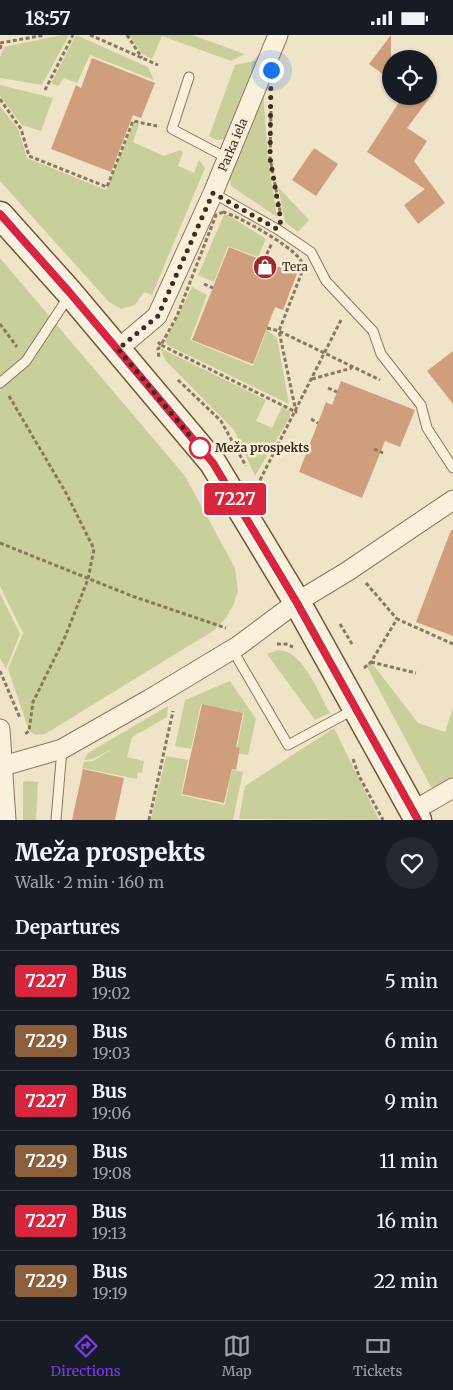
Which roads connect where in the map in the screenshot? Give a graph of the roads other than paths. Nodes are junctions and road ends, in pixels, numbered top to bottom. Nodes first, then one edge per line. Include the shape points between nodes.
1 (278, 35) edge
2 (189, 77) dead end
3 (227, 158) junction
4 (213, 193) junction
5 (0, 215) edge
6 (70, 293) junction
7 (118, 349) junction
8 (0, 383) edge
9 (453, 468) edge
10 (453, 500) edge
11 (297, 603) junction
12 (235, 648) junction
13 (356, 708) junction
14 (0, 729) edge
15 (62, 749) junction
16 (2, 766) edge
17 (453, 788) edge
18 (415, 816) edge
19 (6, 820) edge
20 (56, 820) edge

1 - 3 street, Parka iela
2 - 3 lane via 172,129
3 - 4 street, Parka iela
4 - 7 street, Parka iela via 158,316
4 - 9 lane via 311,252 326,281 373,331 381,354 420,405 427,428
5 - 6 main road
6 - 7 main road
6 - 8 lane via 26,361
7 - 11 main road via 213,463
10 - 11 street
11 - 12 street
11 - 13 main road
12 - 13 lane via 288,745
12 - 15 street
13 - 18 main road
14 - 16 street
15 - 16 street
15 - 20 lane
16 - 19 street
17 - 18 street

